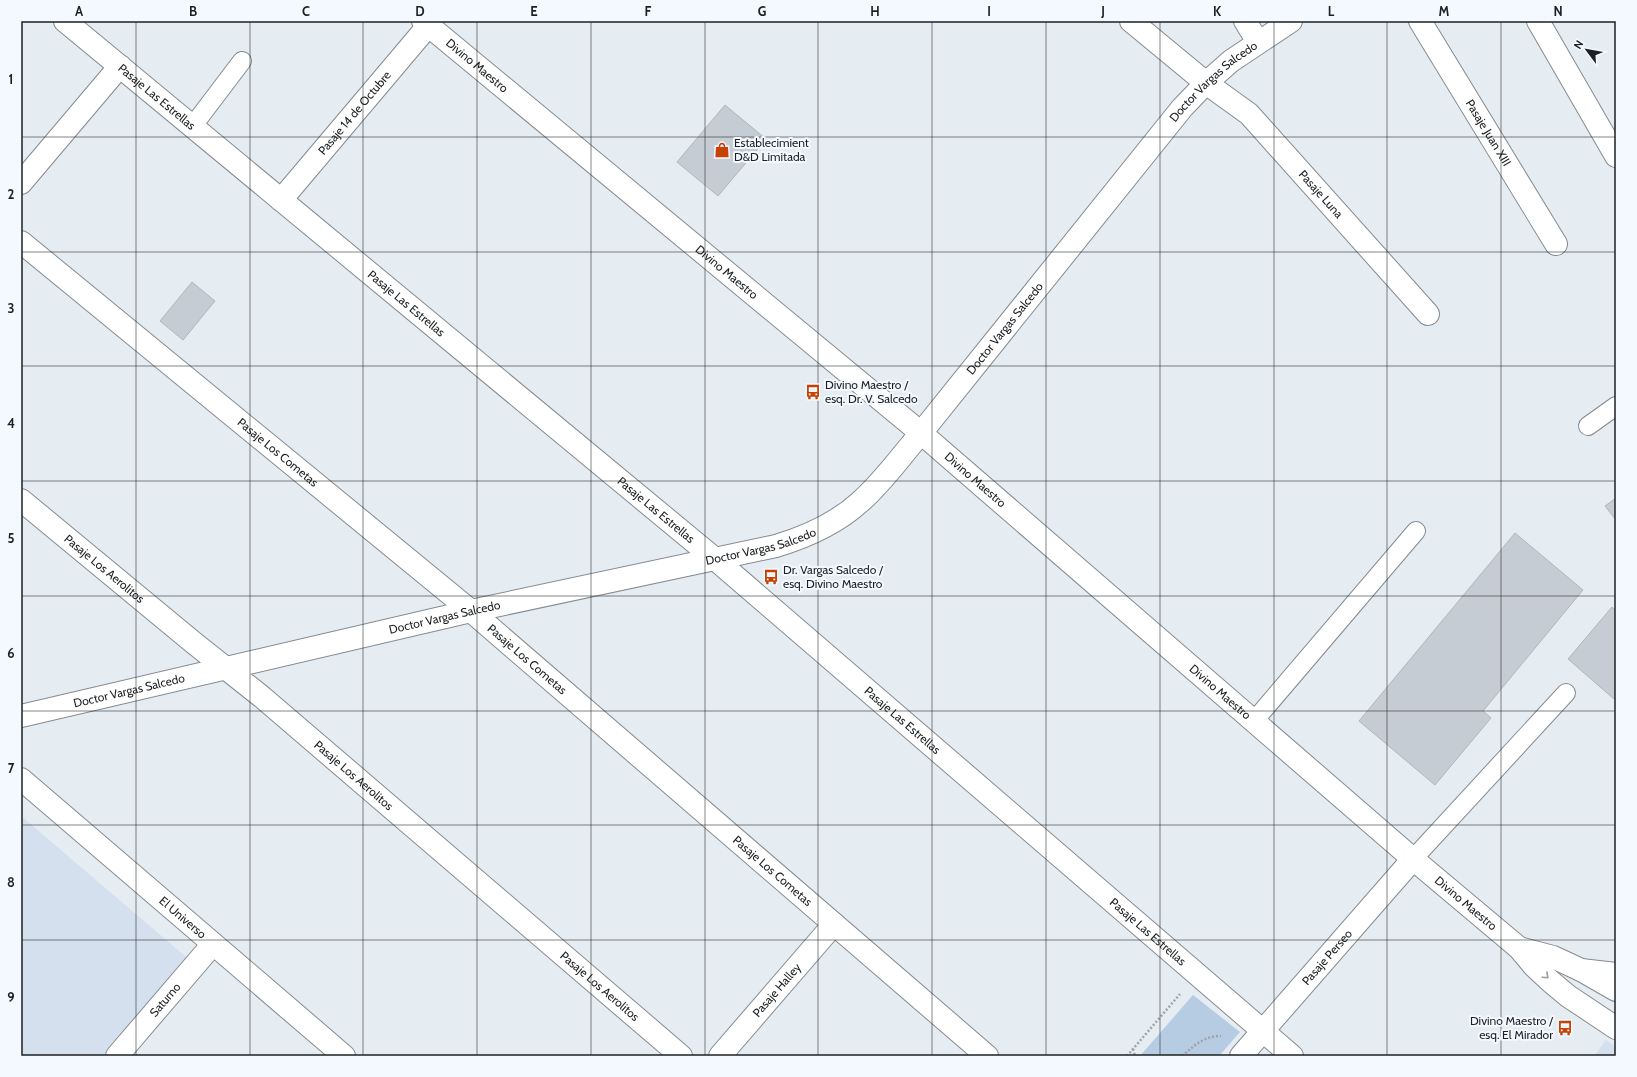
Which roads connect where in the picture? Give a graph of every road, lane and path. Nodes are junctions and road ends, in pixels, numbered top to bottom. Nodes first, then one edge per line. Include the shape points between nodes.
1 (65, 21) edge
2 (1131, 21) edge
3 (1245, 21) edge
4 (1291, 21) edge
5 (1420, 21) edge
6 (1538, 21) edge
7 (426, 23) edge
8 (1258, 42) junction
9 (242, 60) dead end
10 (120, 66) junction
11 (1206, 83) junction
12 (192, 126) junction
13 (1616, 156) edge
14 (21, 183) edge
15 (281, 200) junction
16 (21, 242) edge
17 (1556, 244) dead end
18 (1428, 314) dead end
19 (1616, 406) edge
20 (1588, 426) dead end
21 (921, 433) junction
22 (21, 500) edge
23 (1416, 531) dead end
24 (715, 559) junction
25 (471, 611) junction
26 (227, 669) junction
27 (1566, 693) dead end
28 (21, 716) edge
29 (1254, 721) junction
30 (21, 779) edge
31 (1413, 859) junction
32 (834, 924) junction
33 (213, 944) junction
34 (1519, 948) junction
35 (1580, 970) junction
36 (1197, 974) junction
37 (1616, 974) edge
38 (1616, 990) edge
39 (1616, 1028) edge
40 (1253, 1042) edge
41 (1133, 1049) junction
42 (117, 1056) edge
43 (344, 1056) edge
44 (681, 1056) edge
45 (720, 1056) edge
46 (987, 1056) edge
47 (1127, 1056) edge
48 (1135, 1056) edge
49 (1182, 1056) edge
50 (1292, 1056) edge

1 - 10 street, Pasaje Las Estrellas
2 - 11 street, Pasaje Luna
3 - 8 street
4 - 8 street, Doctor Vargas Salcedo
5 - 17 street, Pasaje Juan XIII
6 - 13 street
7 - 15 street, Pasaje 14 de Octubre
7 - 21 street, Divino Maestro
8 - 11 street, Doctor Vargas Salcedo
9 - 12 lane
10 - 12 street, Pasaje Las Estrellas
10 - 14 street
11 - 18 street, Pasaje Luna via 1249,114
11 - 21 street, Doctor Vargas Salcedo via 1182,108
12 - 15 street, Pasaje Las Estrellas
15 - 24 street, Pasaje Las Estrellas
16 - 25 street, Pasaje Los Cometas
19 - 20 lane
21 - 24 street, Doctor Vargas Salcedo via 876,486 839,518 796,540
21 - 29 street, Divino Maestro
22 - 26 street, Pasaje Los Aerolitos
23 - 29 lane
24 - 25 street, Doctor Vargas Salcedo
24 - 36 street, Pasaje Las Estrellas
25 - 26 street, Doctor Vargas Salcedo
25 - 32 street, Pasaje Los Cometas
26 - 28 street, Doctor Vargas Salcedo
26 - 44 street, Pasaje Los Aerolitos
27 - 31 lane
29 - 31 street, Divino Maestro
30 - 33 street, El Universo
31 - 34 street, Divino Maestro
31 - 40 street, Pasaje Perseo
32 - 45 street, Pasaje Halley
32 - 46 street, Pasaje Los Cometas
33 - 42 street, Saturno
33 - 43 street, El Universo
34 - 35 street, Divino Maestro via 1553,957
34 -> 39 street, Divino Maestro via 1534,966 1568,996
35 - 37 street
35 - 38 street, Divino Maestro
36 - 40 street, Pasaje Las Estrellas
36 - 41 path
40 - 49 path via 1231,1036 1213,1036 1198,1042
40 - 50 street, Pasaje Las Estrellas
41 - 47 path
41 - 48 path

